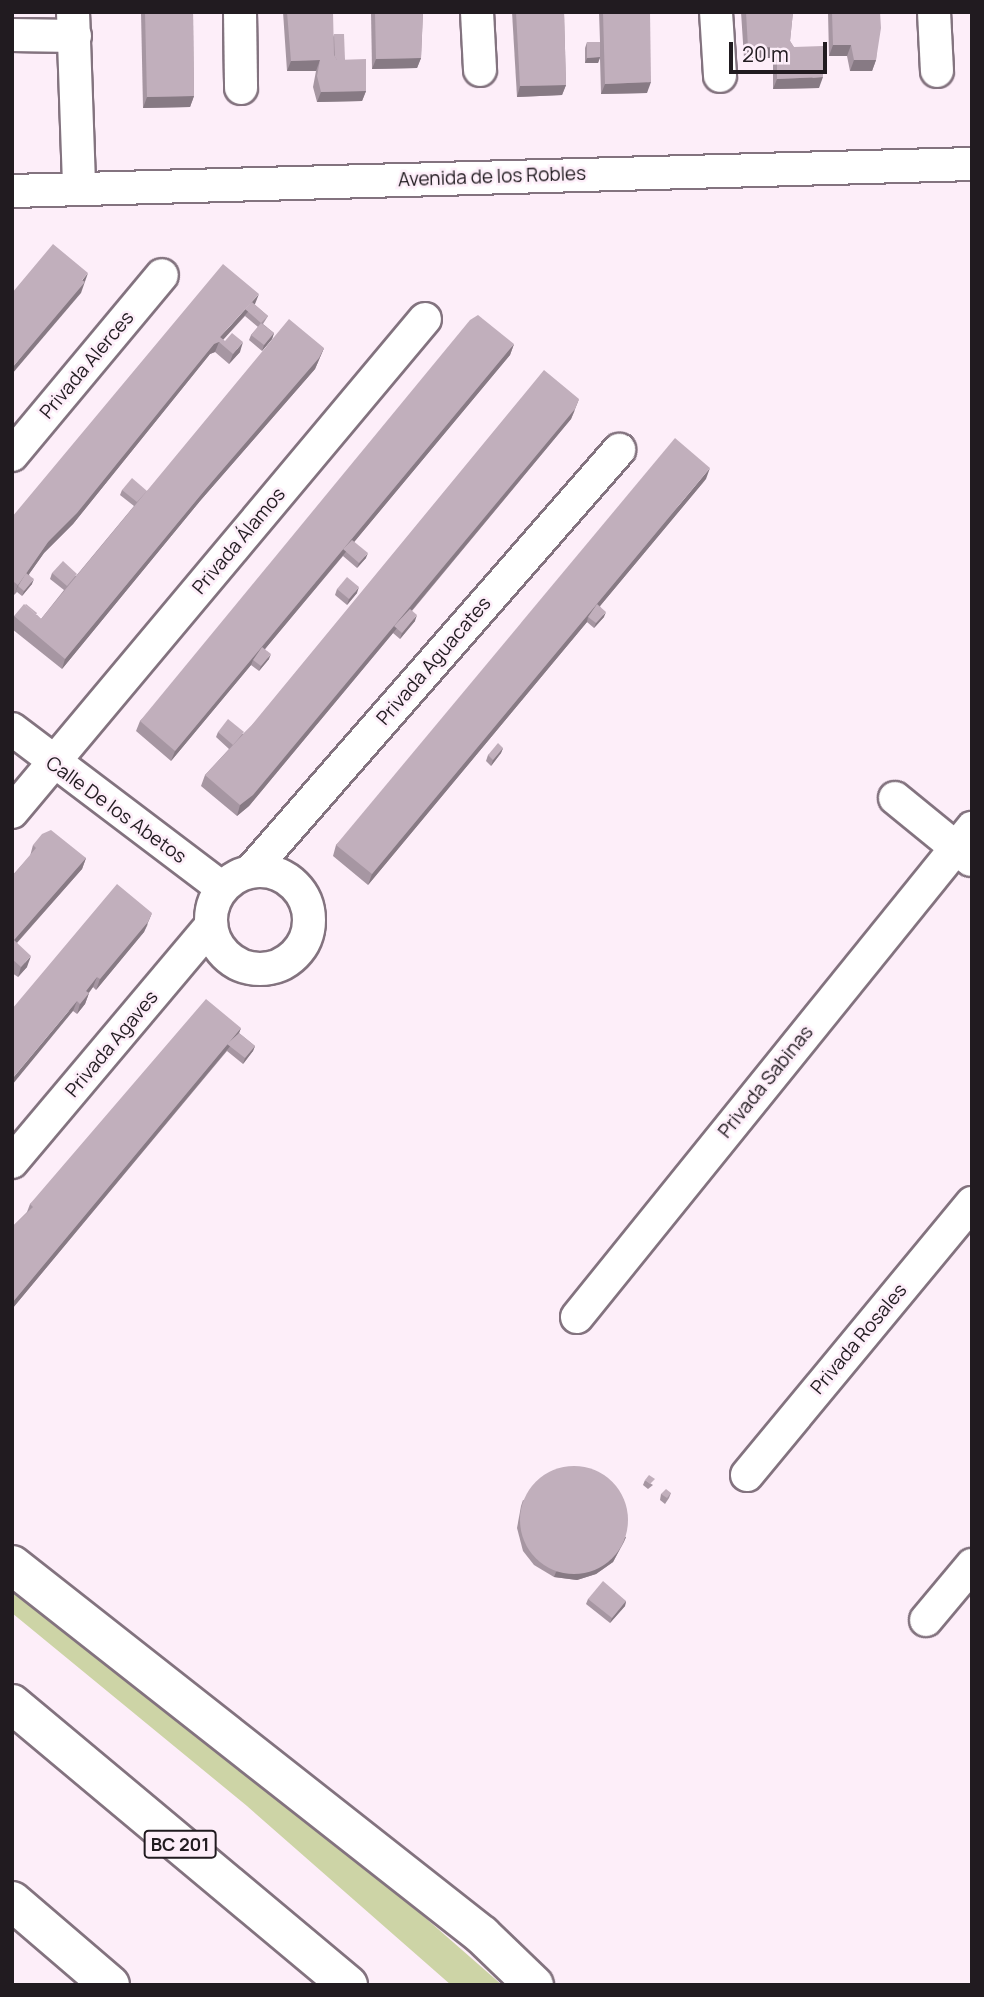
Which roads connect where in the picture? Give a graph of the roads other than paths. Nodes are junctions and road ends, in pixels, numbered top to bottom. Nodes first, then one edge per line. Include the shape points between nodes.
1 (240, 12) edge
2 (477, 12) edge
3 (716, 12) edge
4 (934, 12) edge
5 (74, 24) edge
6 (12, 36) edge
7 (480, 71) dead end
8 (937, 71) dead end
9 (720, 76) dead end
10 (241, 88) dead end
11 (972, 164) edge
12 (79, 188) junction
13 (12, 191) edge
14 (162, 275) dead end
15 (425, 319) dead end
16 (619, 450) dead end
17 (12, 455) edge
18 (12, 729) edge
19 (52, 764) junction
20 (895, 798) dead end
21 (12, 812) edge
22 (966, 845) edge
23 (250, 872) junction
24 (222, 888) junction
25 (211, 926) junction
26 (12, 1162) edge
27 (972, 1203) edge
28 (577, 1317) dead end
29 (747, 1475) dead end
30 (12, 1565) edge
31 (972, 1565) edge
32 (926, 1620) dead end
33 (12, 1704) edge
34 (12, 1901) edge
35 (110, 1985) edge
36 (348, 1985) edge
37 (534, 1985) edge

1 - 10 street
2 - 7 street
3 - 9 street
4 - 8 street
5 - 6 street
5 - 12 street
11 - 12 street, Avenida de los Robles
12 - 13 street, Avenida de los Robles
14 - 17 street, Privada Alerces
15 - 19 street, Privada Álamos
16 - 23 street, Privada Aguacates
18 - 19 street, Calle De los Abetos
19 - 21 street, Privada Álamos
19 - 24 street, Calle De los Abetos
20 - 22 street
22 - 28 street, Privada Sabinas
23 - 24 street
23 - 25 street via 285,877 299,890 308,905 306,941 280,967 243,967 216,944
24 - 25 street via 212,906
25 - 26 street, Privada Agaves
27 - 29 street, Privada Rosales
30 - 37 highway via 482,1935
31 - 32 street
33 - 36 highway, BC 201
34 - 35 highway

